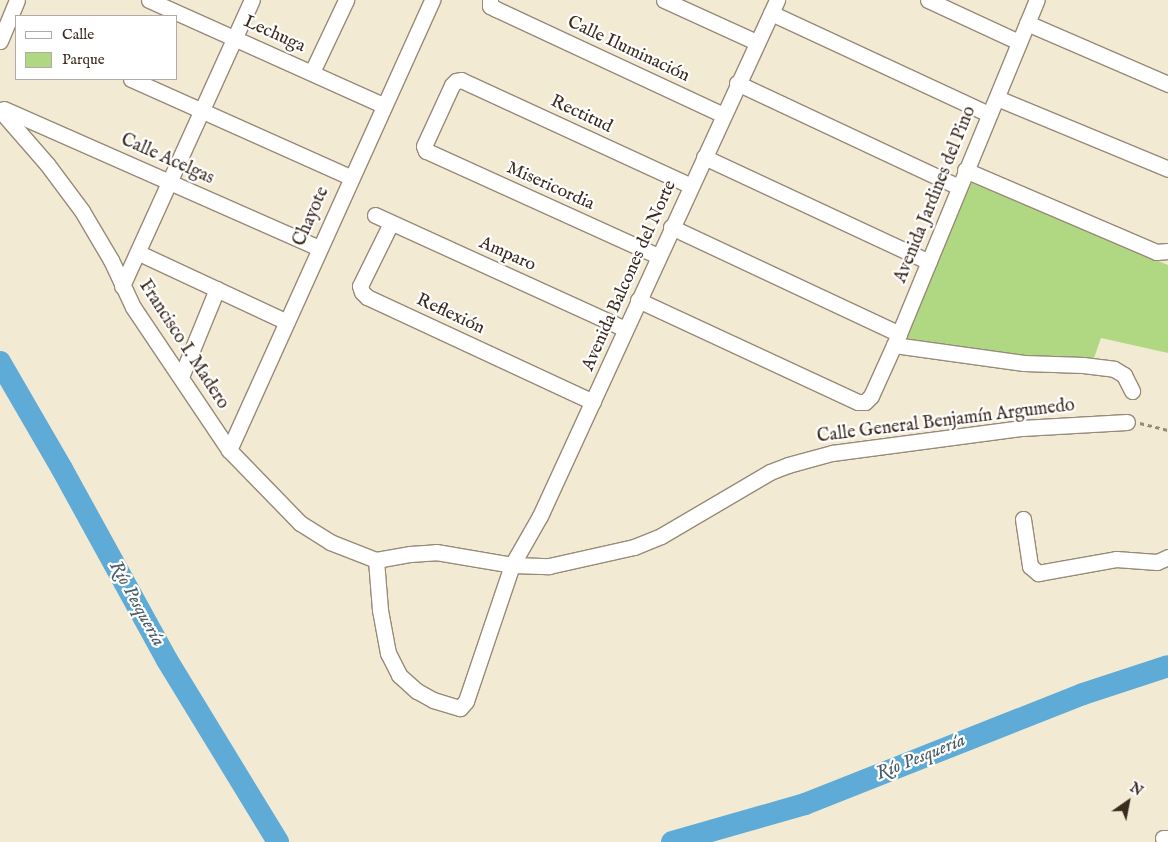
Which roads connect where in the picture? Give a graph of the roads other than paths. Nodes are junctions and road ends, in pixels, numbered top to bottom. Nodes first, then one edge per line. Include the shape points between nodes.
1 (17, 0) edge
2 (149, 0) edge
3 (252, 0) edge
4 (346, 0) edge
5 (432, 0) edge
6 (664, 0) edge
7 (928, 0) edge
8 (1036, 0) edge
9 (490, 3) edge
10 (774, 6) edge
11 (1027, 23) junction
12 (12, 24) edge
13 (235, 39) junction
14 (0, 41) edge
15 (756, 42) junction
16 (1019, 42) junction
17 (312, 72) junction
18 (133, 80) edge
19 (456, 81) joint
20 (737, 83) junction
21 (1168, 84) edge
22 (996, 98) junction
23 (383, 105) junction
24 (0, 109) edge
25 (202, 111) junction
26 (989, 114) junction
27 (723, 115) junction
28 (704, 157) junction
29 (1168, 169) edge
30 (965, 170) junction
31 (350, 177) junction
32 (170, 182) junction
33 (691, 186) junction
34 (959, 187) junction
35 (375, 215) dead end
36 (391, 223) junction
37 (671, 227) junction
38 (319, 248) junction
39 (1168, 251) edge
40 (139, 253) junction
41 (658, 256) junction
42 (929, 262) junction
43 (122, 286) junction
44 (217, 289) junction
45 (638, 300) junction
46 (287, 322) junction
47 (625, 329) junction
48 (896, 339) junction
49 (181, 377) junction
50 (1132, 391) dead end
51 (593, 402) junction
52 (1128, 422) road end
53 (230, 450) junction
54 (1023, 519) dead end
55 (1168, 557) edge
56 (376, 560) junction
57 (512, 565) junction

1 - 12 street
2 - 13 street, Lechuga
3 - 13 street
4 - 17 street
5 - 23 street, Chayote
6 - 15 street
7 - 16 street
8 - 11 street, Avenida Jardines del Pino
9 - 27 street, Calle Iluminación
10 - 15 street, Avenida Balcones del Norte
10 - 26 street
11 - 16 street, Avenida Jardines del Pino
11 - 21 street
12 - 14 street
13 - 17 street, Lechuga
13 - 25 street
15 - 20 street, Avenida Balcones del Norte
16 - 22 street, Avenida Jardines del Pino
17 - 23 street, Lechuga
18 - 25 street
19 - 33 street, Rectitud via 461,80
19 - 41 street, Misericordia via 424,146 426,151
20 - 27 street, Avenida Balcones del Norte
20 - 34 street
22 - 26 street, Avenida Jardines del Pino
22 - 29 street
23 - 31 street, Chayote
24 - 32 street, Calle Acelgas
24 - 43 street, Francisco I. Madero via 48,164 82,211 111,260
25 - 31 street
25 - 32 street
26 - 30 street, Avenida Jardines del Pino
27 - 28 street, Avenida Balcones del Norte
28 - 33 street, Avenida Balcones del Norte
28 - 42 street
30 - 34 street, Avenida Jardines del Pino
30 - 39 street via 1156,252
31 - 38 street, Chayote
32 - 38 street, Calle Acelgas
32 - 40 street
33 - 37 street, Avenida Balcones del Norte
34 - 42 street, Avenida Jardines del Pino
35 - 36 street, Amparo
36 - 47 street, Amparo
36 - 51 street, Reflexión via 360,286 367,297
37 - 41 street, Avenida Balcones del Norte
37 - 48 street
38 - 46 street, Chayote
40 - 43 street
40 - 44 street
41 - 45 street, Avenida Balcones del Norte
42 - 48 street, Avenida Jardines del Pino
43 - 49 street, Francisco I. Madero via 143,324
44 - 46 street
44 - 49 street
45 - 47 street, Avenida Balcones del Norte
45 - 48 street, Avenida Jardines del Pino via 858,402 865,402 871,396
46 - 53 street, Chayote
47 - 51 street, Avenida Balcones del Norte
48 - 50 street via 1024,363 1084,365 1114,370 1124,375
49 - 53 street, Francisco I. Madero
51 - 57 street, Avenida Balcones del Norte via 540,516
52 - 57 street, Calle General Benjamín Argumedo via 1022,428 832,453 770,472 661,536 634,547 549,566
53 - 56 street, Francisco I. Madero via 300,523 330,542
54 - 55 street via 1030,566 1038,573 1116,559 1156,562
56 - 57 street, Calle General Benjamín Argumedo via 436,552
56 - 57 street, Avenida Balcones del Norte via 388,653 399,675 433,700 460,708 466,701

